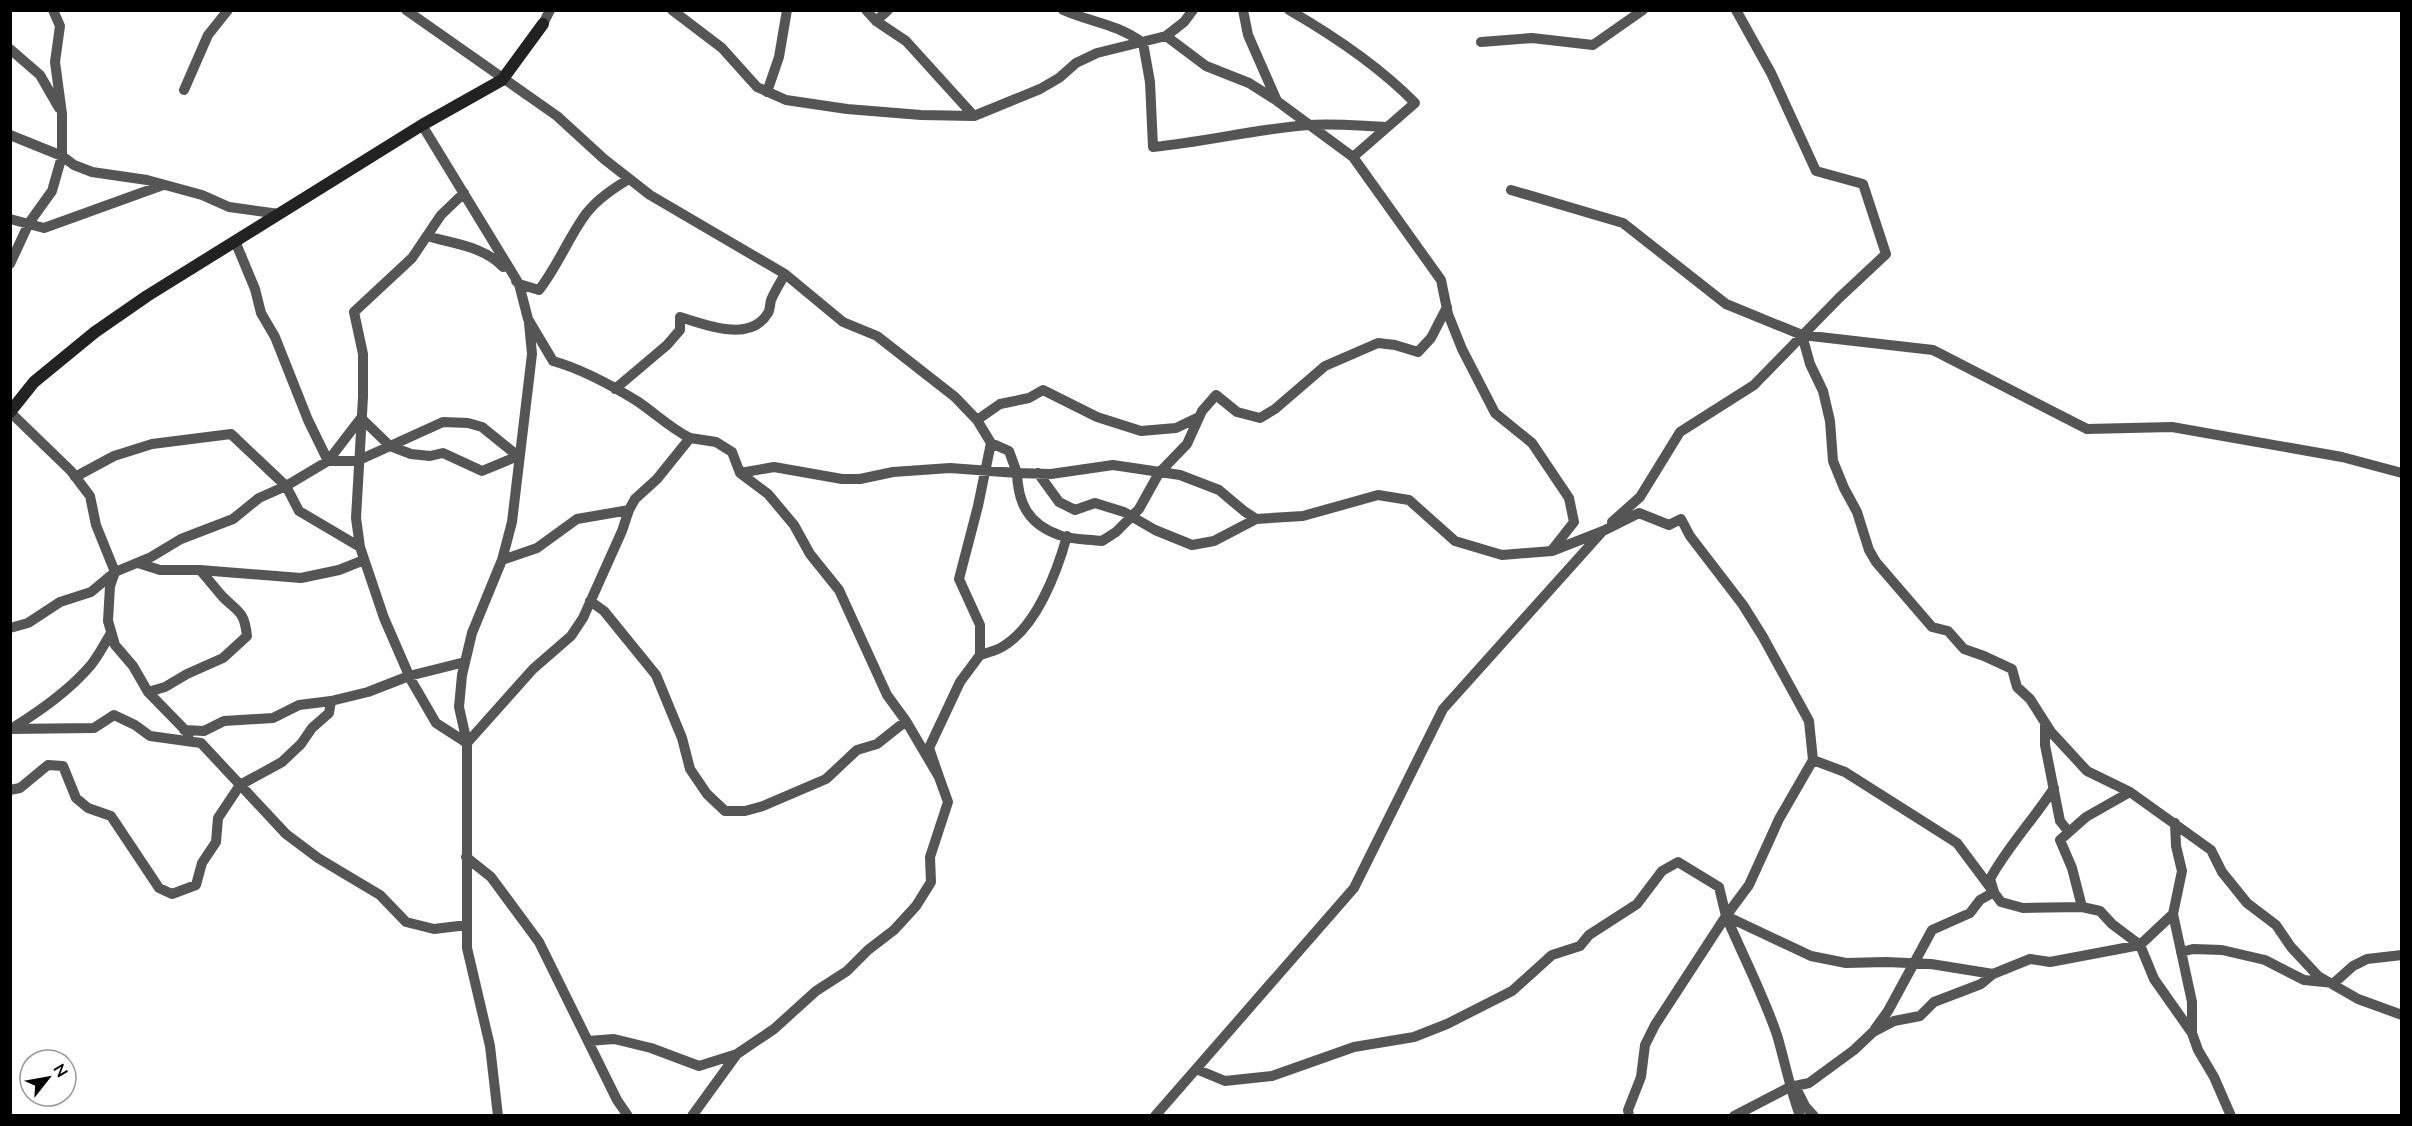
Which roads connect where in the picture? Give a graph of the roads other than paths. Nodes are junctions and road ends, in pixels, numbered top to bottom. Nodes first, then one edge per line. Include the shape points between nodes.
1 (53, 10) edge
2 (228, 10) edge
3 (406, 10) edge
4 (550, 10) edge
5 (672, 10) edge
6 (787, 10) edge
7 (866, 10) edge
8 (888, 10) edge
9 (1063, 10) edge
10 (1192, 10) edge
11 (1243, 10) edge
12 (1289, 10) edge
13 (1642, 10) edge
14 (1736, 10) edge
15 (876, 21) junction
16 (543, 24) joint
17 (1166, 36) junction
18 (1481, 42) dead end
19 (1143, 43) junction
20 (10, 49) edge
21 (502, 80) junction
22 (184, 90) dead end
23 (767, 92) junction
24 (1277, 100) junction
25 (62, 114) junction
26 (974, 116) junction
27 (1311, 124) junction
28 (422, 125) junction
29 (1387, 127) junction
30 (10, 135) edge
31 (62, 156) junction
32 (1353, 157) junction
33 (629, 178) junction
34 (163, 184) junction
35 (1511, 190) dead end
36 (464, 193) junction
37 (279, 214) junction
38 (10, 219) edge
39 (29, 223) junction
40 (427, 236) junction
41 (235, 241) junction
42 (10, 264) edge
43 (784, 274) junction
44 (519, 284) junction
45 (1447, 308) junction
46 (528, 319) junction
47 (1802, 335) junction
48 (615, 389) junction
49 (10, 412) edge
50 (1199, 417) junction
51 (361, 418) junction
52 (977, 420) junction
53 (690, 438) junction
54 (991, 443) junction
55 (390, 446) junction
56 (518, 456) junction
57 (328, 461) junction
58 (357, 461) junction
59 (985, 471) junction
60 (740, 473) junction
61 (1017, 473) junction
62 (1159, 473) junction
63 (2402, 473) edge
64 (1038, 474) junction
65 (75, 477) junction
66 (286, 486) junction
67 (629, 510) junction
68 (1132, 516) junction
69 (1256, 519) junction
70 (1603, 531) junction
71 (1068, 536) junction
72 (360, 547) junction
73 (1552, 551) junction
74 (364, 560) junction
75 (502, 560) junction
76 (138, 563) junction
77 (200, 570) junction
78 (116, 572) junction
79 (590, 601) junction
80 (10, 628) edge
81 (111, 633) junction
82 (980, 655) junction
83 (465, 662) junction
84 (409, 676) junction
85 (148, 692) junction
86 (332, 701) junction
87 (906, 721) junction
88 (2045, 723) junction
89 (10, 729) edge
90 (184, 730) junction
91 (201, 743) junction
92 (467, 743) junction
93 (1813, 760) junction
94 (939, 777) junction
95 (240, 785) junction
96 (2054, 788) junction
97 (10, 790) edge
98 (2130, 792) junction
99 (2175, 823) junction
100 (2068, 831) junction
101 (466, 857) junction
102 (1994, 892) junction
103 (2082, 907) junction
104 (2173, 914) junction
105 (1726, 916) junction
106 (466, 925) junction
107 (2140, 945) junction
108 (2181, 952) junction
109 (2402, 955) edge
110 (1913, 963) junction
111 (1993, 974) junction
112 (2334, 983) junction
113 (2402, 1015) edge
114 (1873, 1032) junction
115 (2192, 1033) junction
116 (588, 1041) junction
117 (737, 1054) junction
118 (1197, 1070) junction
119 (1792, 1087) junction
120 (498, 1116) edge
121 (628, 1116) edge
122 (692, 1116) edge
123 (1155, 1116) edge
124 (1629, 1116) edge
125 (1734, 1116) edge
126 (1800, 1116) edge
127 (1814, 1116) edge
128 (2231, 1116) edge

1 - 25 street via 60,26 55,62
2 - 22 street via 208,35
3 - 21 street
4 - 16 street
5 - 23 street via 722,48 757,87
6 - 23 street via 779,57
7 - 15 street
8 - 15 street
9 - 19 street via 1088,21 1107,23
10 - 17 street
11 - 24 street via 1248,34
12 - 29 street via 1396,84 1415,103
13 - 18 street via 1593,45 1532,38
14 - 47 street via 1771,73 1816,171 1863,184 1886,254
15 - 26 street via 906,41
16 - 21 main road
17 - 19 street
17 - 24 street via 1206,66 1249,83
19 - 26 street via 1097,52 1040,89
19 - 27 street via 1150,82 1153,147
20 - 25 street via 40,75
21 - 28 main road
21 - 33 street via 557,116
23 - 26 street via 786,100 847,109
24 - 27 street
25 - 31 street
27 - 29 street
27 - 32 street
28 - 36 street
28 - 37 main road
29 - 32 street
30 - 31 street
31 - 34 street via 92,172
31 - 39 street via 52,191
32 - 45 street via 1440,280
33 - 43 street via 650,195
33 - 44 street via 584,216 539,290
34 - 37 street via 230,207
34 - 39 street via 44,228
35 - 47 street via 1623,223 1726,304
36 - 40 street via 441,215
36 - 44 street
37 - 41 main road
38 - 39 street
39 - 42 street
40 - 44 street via 494,257
40 - 51 street via 412,258 354,312 363,354
41 - 49 main road via 95,332 34,382
41 - 57 street via 261,313
43 - 48 street via 768,313 756,323 743,331 680,317 680,330 667,345
43 - 52 street via 843,322 877,336 955,397
44 - 46 street
45 - 50 street via 1431,338 1418,352 1378,343 1325,366 1260,418 1237,412 1216,395
45 - 73 street via 1462,349 1495,413 1532,443 1569,498 1574,522
46 - 48 street via 553,360 573,366
46 - 56 street via 532,354
47 - 63 street via 1933,350 2087,429 2172,426 2342,457
47 - 70 street via 1754,385 1680,432 1640,496
47 - 88 street via 1828,411 1833,461 1876,562 1932,627 1948,631 1964,649 2012,669 2016,687 2030,699
48 - 53 street
49 - 65 street
50 - 52 street via 1176,428 1141,431 1097,417 1042,390 1029,398 1000,404
50 - 62 street via 1187,444
51 - 55 street
51 - 57 street
51 - 58 street
52 - 54 street
53 - 60 street via 716,442 732,452
53 - 67 street
54 - 59 street
54 - 61 street via 1009,451
55 - 56 street via 411,454 443,453 482,471
55 - 56 street via 443,422 468,423 482,427
55 - 58 street
56 - 75 street via 512,522
57 - 58 street
57 - 66 street
58 - 72 street
59 - 60 street via 950,468 860,479 774,467
59 - 61 street
59 - 82 street via 958,579 980,625
60 - 87 street via 775,502 839,590 887,695
61 - 64 street
61 - 71 street via 1018,495 1030,518
62 - 64 street via 1113,465
62 - 68 street
62 - 69 street via 1180,475 1219,490
64 - 68 street via 1059,502 1075,510 1095,503
65 - 66 street via 114,456 152,444 231,434
65 - 78 street via 90,496 96,525
66 - 72 street via 299,511
66 - 76 street via 259,498 233,519 181,539
67 - 75 street via 577,519 537,548
67 - 79 street
68 - 69 street via 1192,545 1214,541
68 - 71 street via 1102,541
69 - 73 street via 1303,516 1378,495 1409,501 1455,541 1502,555
70 - 73 street
70 - 93 street via 1639,513 1669,525 1681,519 1696,545 1743,605 1809,721
70 - 118 street via 1443,710 1354,888
71 - 82 street via 1049,587 1022,631 1002,648
72 - 74 street
74 - 77 street via 301,578
74 - 84 street
75 - 83 street via 472,633
76 - 77 street via 160,570
76 - 78 street
77 - 85 street via 239,609 247,636 223,658
78 - 80 street via 91,592 60,602 28,623
78 - 81 street via 110,586
79 - 87 street via 604,611 657,675 690,769 725,811 745,811 797,793 826,778 858,750 877,744
79 - 92 street via 571,636 533,669
81 - 85 street
81 - 89 street via 74,683
82 - 94 street via 960,682 930,748
83 - 84 street
83 - 92 street via 459,707
84 - 86 street
84 - 92 street via 436,723
85 - 90 street
86 - 90 street via 299,705 273,718 224,721 204,731
86 - 95 street via 329,713 282,762
87 - 94 street
88 - 96 street via 2045,745
88 - 98 street via 2087,771
89 - 91 street via 94,728 114,715 150,736
90 - 91 street
91 - 95 street
92 - 101 street
93 - 102 street via 1845,772 1957,843
93 - 105 street via 1779,819 1749,885
94 - 117 street via 948,802 930,857 931,882 916,906 847,971
95 - 97 street via 218,818 216,842 202,863 196,885 172,894 159,888 111,816 88,808 76,798 63,766 48,765 20,788
95 - 106 street via 286,834 380,895 406,922 434,929
96 - 100 street via 2060,820
96 - 102 street via 2003,855 1990,879
98 - 99 street
98 - 100 street
99 - 104 street via 2182,871
99 - 112 street via 2211,849 2222,872 2247,903 2276,925 2318,976
100 - 103 street via 2060,840
101 - 106 street
101 - 116 street via 491,877 538,942
102 - 103 street via 2001,902 2023,908
102 - 110 street via 1980,900 1970,913 1932,930
103 - 107 street via 2100,911
104 - 107 street
104 - 108 street
105 - 110 street via 1811,956 1846,963
105 - 118 street via 1719,887 1678,862 1662,871 1637,903 1589,935 1580,946 1552,955 1512,991 1447,1024 1414,1038 1354,1047 1272,1076 1225,1081
105 - 119 street via 1777,1036
105 - 124 street via 1645,1045 1641,1077
106 - 120 street via 467,948 490,1046
107 - 111 street via 2050,962 2030,959
107 - 115 street via 2154,979
108 - 112 street via 2223,950 2265,960 2304,980
108 - 115 street via 2192,1002
109 - 112 street via 2367,959
110 - 111 street
110 - 114 street
111 - 114 street via 1981,984 1934,1002 1920,1016 1894,1021
112 - 113 street via 2358,999
114 - 119 street via 1809,1083
115 - 128 street
116 - 117 street via 614,1039 699,1066
116 - 121 street
117 - 122 street
118 - 123 street
119 - 125 street
119 - 126 street
119 - 127 street

